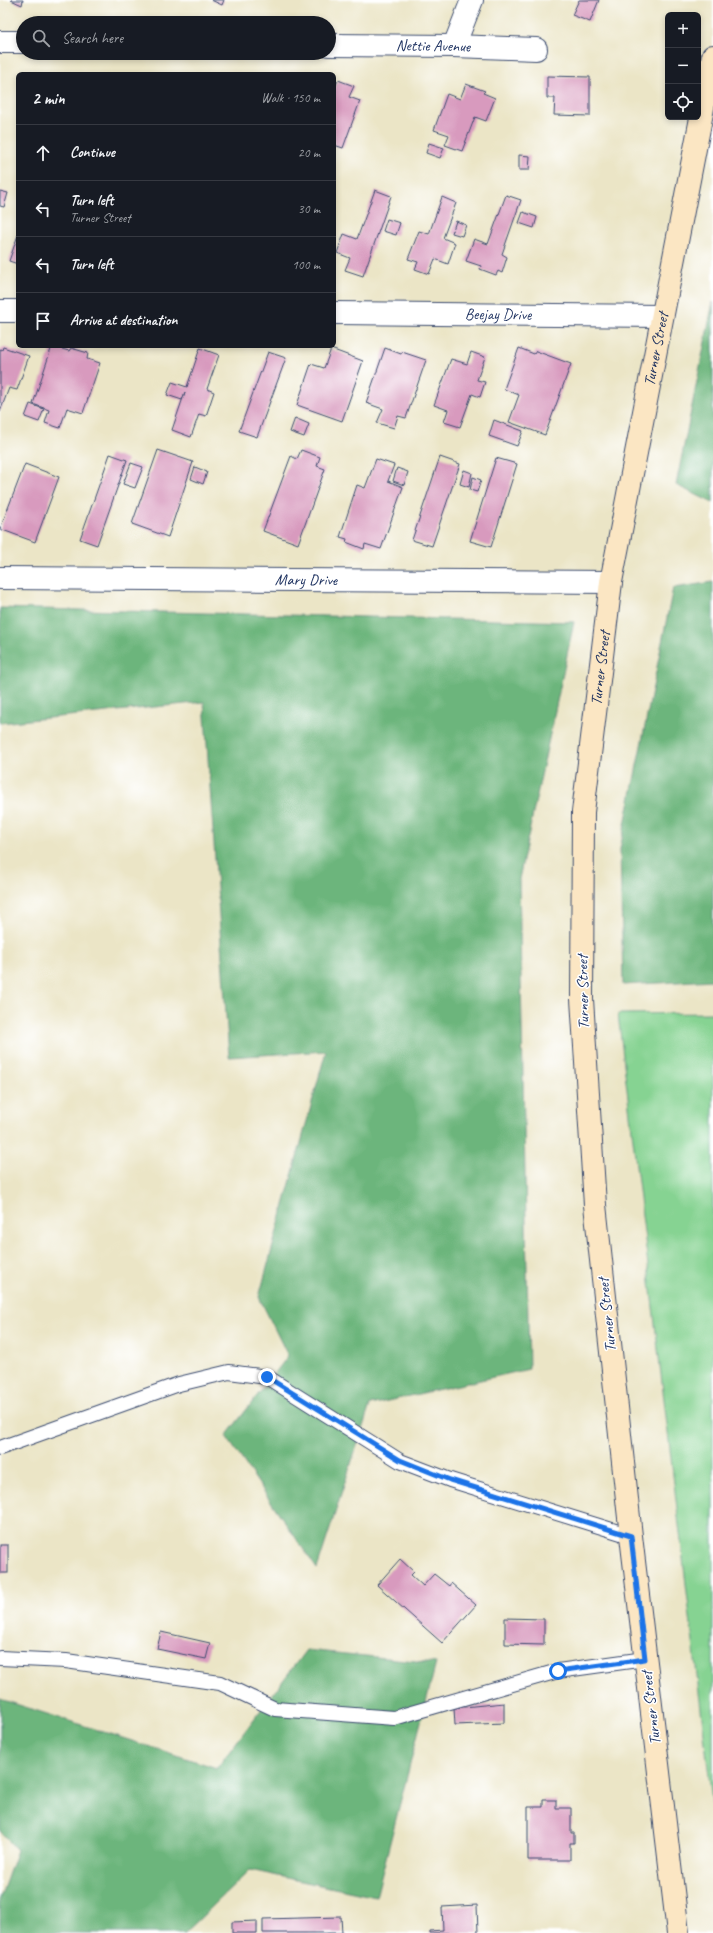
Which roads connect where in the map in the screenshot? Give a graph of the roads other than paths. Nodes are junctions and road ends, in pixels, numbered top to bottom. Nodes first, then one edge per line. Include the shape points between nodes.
1 (472, 0) edge
2 (0, 42) edge
3 (16, 42) edge
4 (336, 45) edge
5 (454, 46) junction
6 (536, 49) dead end
7 (713, 56) edge
8 (0, 311) edge
9 (16, 311) edge
10 (336, 314) edge
11 (662, 316) junction
12 (0, 578) edge
13 (611, 582) junction
14 (0, 1448) edge
15 (631, 1536) junction
16 (0, 1658) edge
17 (645, 1659) junction
18 (678, 1933) edge

1 - 5 street
2 - 3 street
4 - 5 street, Nettie Avenue
5 - 6 street, Nettie Avenue
7 - 11 street, Turner Street
8 - 9 street
10 - 11 street, Beejay Drive
11 - 13 street, Turner Street
12 - 13 street, Mary Drive
13 - 15 street, Turner Street via 584,812 582,999 595,1206
14 - 15 lane via 180,1384 229,1372 267,1377 400,1460 450,1480
15 - 17 street, Turner Street
16 - 17 lane via 66,1661 220,1683 275,1708 394,1718 558,1671
17 - 18 street, Turner Street

